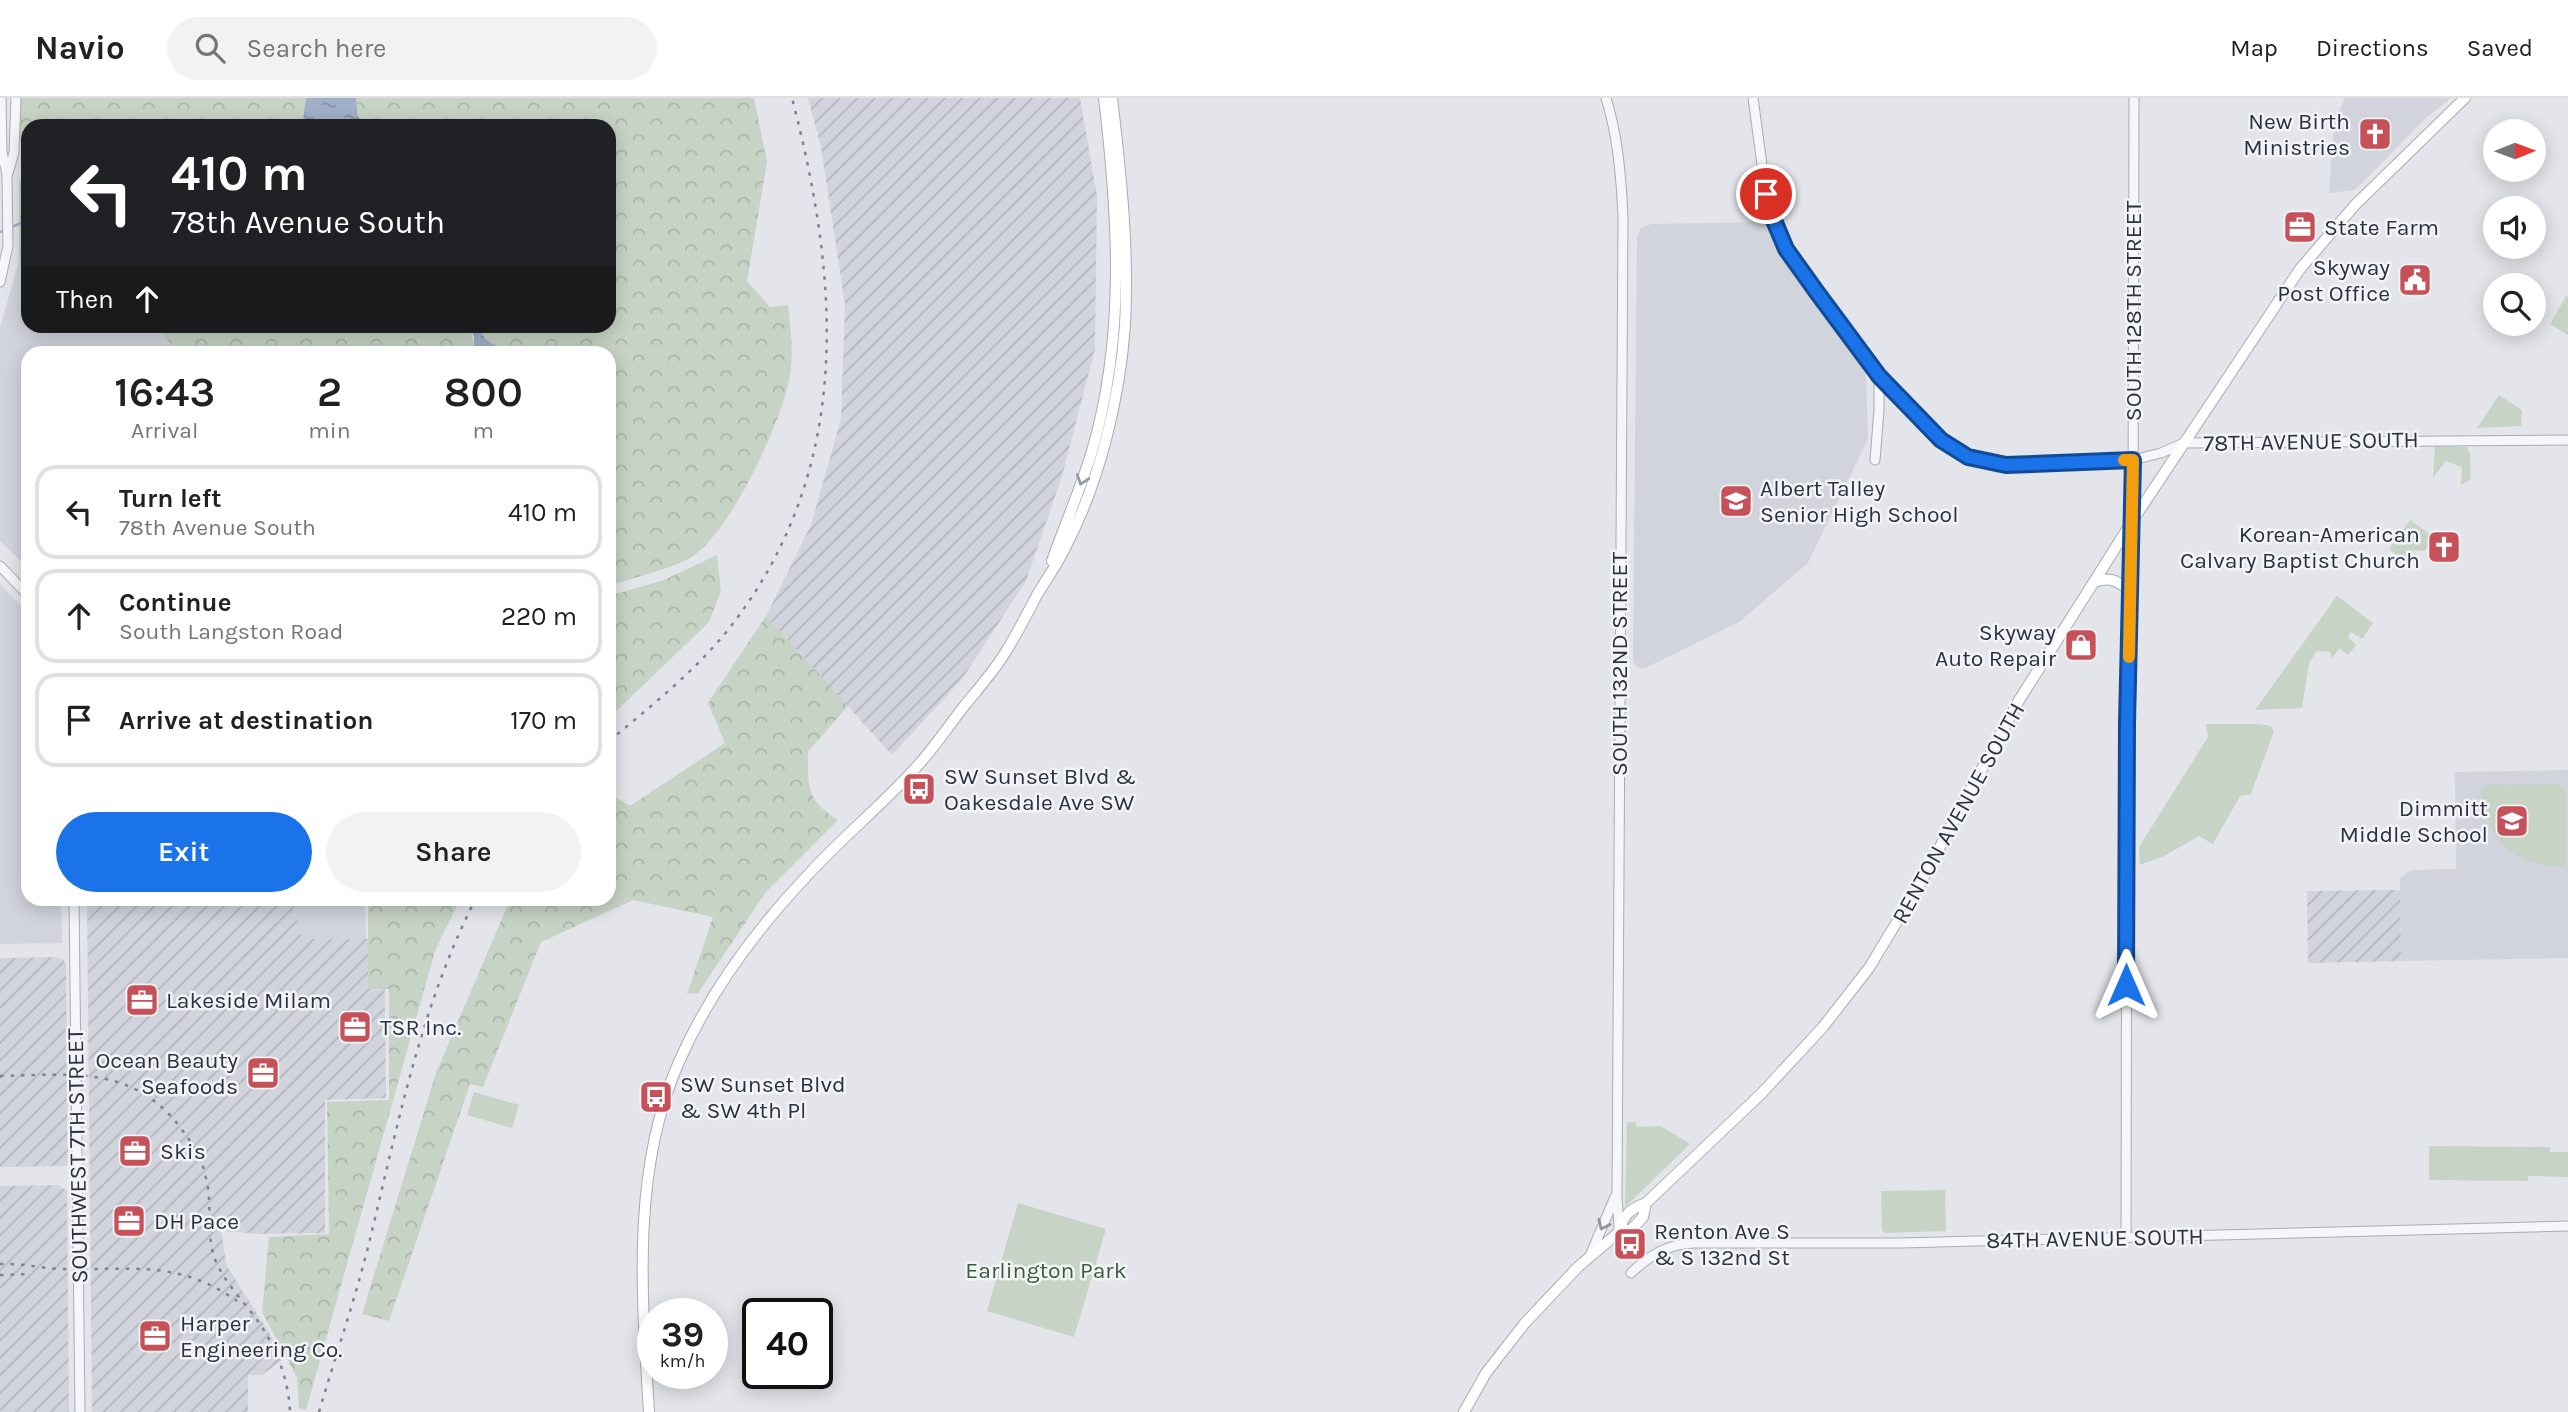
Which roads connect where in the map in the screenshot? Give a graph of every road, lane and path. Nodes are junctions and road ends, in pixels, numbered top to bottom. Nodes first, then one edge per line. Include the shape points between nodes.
1 (1, 98) edge
2 (16, 98) edge
3 (1104, 98) edge
4 (1112, 98) edge
5 (1606, 98) edge
6 (1753, 98) edge
7 (2134, 98) edge
8 (2465, 98) edge
9 (8, 176) junction
10 (0, 282) edge
11 (1879, 376) junction
12 (2568, 440) edge
13 (2184, 443) junction
14 (1875, 460) dead end
15 (2133, 460) junction
16 (2133, 520) junction
17 (0, 566) edge
18 (1045, 581) junction
19 (2093, 583) junction
20 (21, 588) edge
21 (2131, 591) junction
22 (74, 906) edge
23 (1617, 1192) junction
24 (2568, 1226) edge
25 (1619, 1232) junction
26 (2126, 1237) junction
27 (1589, 1258) junction
28 (1632, 1273) dead end
29 (80, 1412) edge
30 (649, 1412) edge
31 (1464, 1412) edge

1 - 9 street via 2,152
2 - 9 street via 14,153
3 -> 18 main road via 1114,177 1115,327 1092,450
4 - 18 main road via 1126,252 1123,339 1100,458 1066,546
5 - 23 street, SOUTH 132ND STREET via 1618,145 1623,216
6 - 11 street, 78TH AVENUE SOUTH via 1766,194 1786,249
7 - 15 street, SOUTH 128TH STREET
8 - 13 main road, RENTON AVENUE SOUTH via 2321,242
9 - 10 street via 8,246
11 - 14 street
11 - 15 street, 78TH AVENUE SOUTH via 1941,440 1968,457 2006,465
12 - 13 street, 78TH AVENUE SOUTH
13 - 15 street, 78TH AVENUE SOUTH
13 - 16 main road, RENTON AVENUE SOUTH
15 - 16 street, SOUTH 128TH STREET
16 - 19 main road, RENTON AVENUE SOUTH
16 - 21 street, SOUTH 128TH STREET
17 - 20 street
18 - 30 main road via 1004,656 920,763 804,878 752,941 705,1008 690,1038 661,1113 648,1183 643,1253
19 - 21 main road via 2105,578
19 - 25 main road, RENTON AVENUE SOUTH via 2018,702 1869,968 1761,1094 1646,1203 1623,1217
21 - 26 street, SOUTH 128TH STREET
22 - 29 street, SOUTHWEST 7TH STREET
23 - 25 street, SOUTH 132ND STREET
23 -> 27 street
24 - 26 street, 84TH AVENUE SOUTH
25 - 27 main road, RENTON AVENUE SOUTH
26 - 28 street, 84TH AVENUE SOUTH via 1681,1244 1653,1255
27 - 31 main road, RENTON AVENUE SOUTH via 1525,1323 1486,1373

